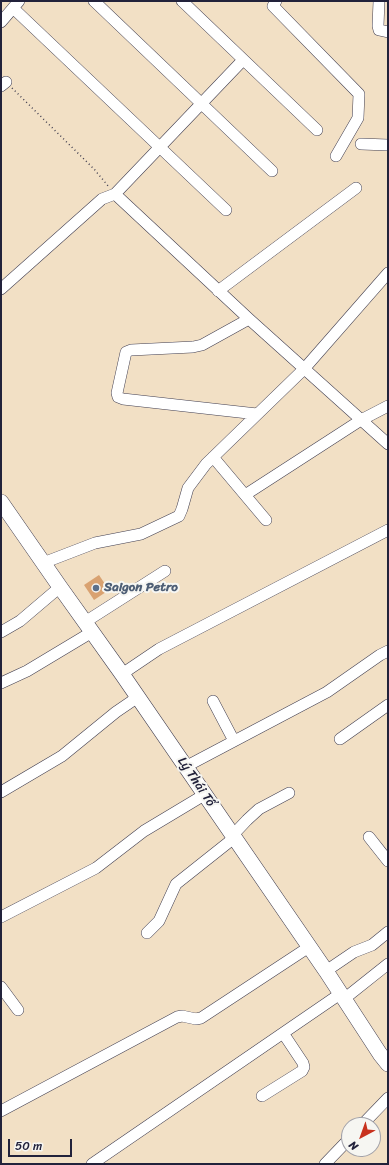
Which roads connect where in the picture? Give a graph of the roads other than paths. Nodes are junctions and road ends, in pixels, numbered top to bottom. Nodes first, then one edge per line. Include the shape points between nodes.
1 (94, 1) edge
2 (182, 1) edge
3 (276, 1) edge
4 (379, 1) edge
5 (16, 4) edge
6 (1, 22) edge
7 (388, 32) edge
8 (243, 60) junction
9 (202, 103) junction
10 (317, 130) dead end
11 (361, 144) dead end
12 (388, 144) edge
13 (160, 148) junction
14 (336, 156) dead end
15 (272, 171) dead end
16 (356, 188) dead end
17 (115, 194) junction
18 (226, 210) dead end
19 (388, 273) edge
20 (1, 289) edge
21 (218, 291) junction
22 (249, 319) junction
23 (304, 369) junction
24 (388, 406) edge
25 (257, 414) junction
26 (361, 420) junction
27 (388, 444) edge
28 (213, 457) junction
29 (245, 495) junction
30 (1, 502) edge
31 (266, 520) dead end
32 (388, 530) edge
33 (43, 563) junction
34 (165, 571) dead end
35 (60, 587) junction
36 (89, 627) junction
37 (1, 632) edge
38 (388, 651) edge
39 (122, 674) junction
40 (1, 683) edge
41 (138, 697) junction
42 (213, 701) dead end
43 (388, 705) edge
44 (340, 739) dead end
45 (234, 741) junction
46 (185, 767) junction
47 (1, 792) edge
48 (289, 793) dead end
49 (204, 795) junction
50 (233, 837) junction
51 (369, 837) dead end
52 (388, 861) edge
53 (1, 917) edge
54 (388, 932) edge
55 (146, 933) dead end
56 (309, 947) junction
57 (388, 964) edge
58 (326, 971) junction
59 (1, 987) edge
60 (342, 996) junction
61 (18, 1010) dead end
62 (283, 1033) junction
63 (388, 1064) edge
64 (262, 1096) dead end
65 (388, 1098) edge
66 (1, 1111) edge
67 (370, 1117) edge
68 (341, 1147) edge
69 (92, 1164) edge
70 (325, 1164) edge

1 - 9 street
2 - 8 street
3 - 14 street via 273,6 359,94 358,118
4 - 7 street via 379,30
5 - 6 street
5 - 13 street
8 - 9 street
8 - 10 street
9 - 13 street
9 - 15 street
11 - 12 street
13 - 17 street
13 - 18 street
16 - 21 street
17 - 20 street via 102,199
17 - 21 street
19 - 23 street
21 - 22 street
22 - 23 street
22 - 25 street via 193,347 126,352 117,393 118,397 123,399
23 - 25 street
23 - 26 street
24 - 26 street
25 - 28 street
26 - 27 street
26 - 29 street
28 - 29 street
28 - 33 street via 188,488 179,516 141,534 95,543
29 - 31 street
30 - 33 main road, Lý Thái Tổ
32 - 39 street via 159,649
33 - 35 main road, Lý Thái Tổ
34 - 36 street
35 - 36 main road, Lý Thái Tổ
35 - 37 street via 20,621
36 - 39 main road, Lý Thái Tổ
36 - 40 street via 27,671
38 - 45 street via 327,692
39 - 41 main road, Lý Thái Tổ
41 - 46 main road, Lý Thái Tổ
41 - 47 street via 62,756
42 - 45 street
43 - 44 street
45 - 46 street
46 - 49 main road, Lý Thái Tổ
48 - 50 street via 258,810
49 - 50 main road, Lý Thái Tổ
49 - 53 street via 144,832 96,868
50 - 55 street via 176,884 159,921
50 - 56 main road, Lý Thái Tổ
51 - 52 street
54 - 58 street via 372,945 354,952
56 - 58 main road, Lý Thái Tổ
56 - 66 street via 201,1018 177,1017
57 - 60 street
58 - 60 main road, Lý Thái Tổ
59 - 61 street
60 - 62 street
60 - 63 main road, Lý Thái Tổ
62 - 64 street via 304,1067
62 - 69 street
65 - 67 street
68 - 70 street

